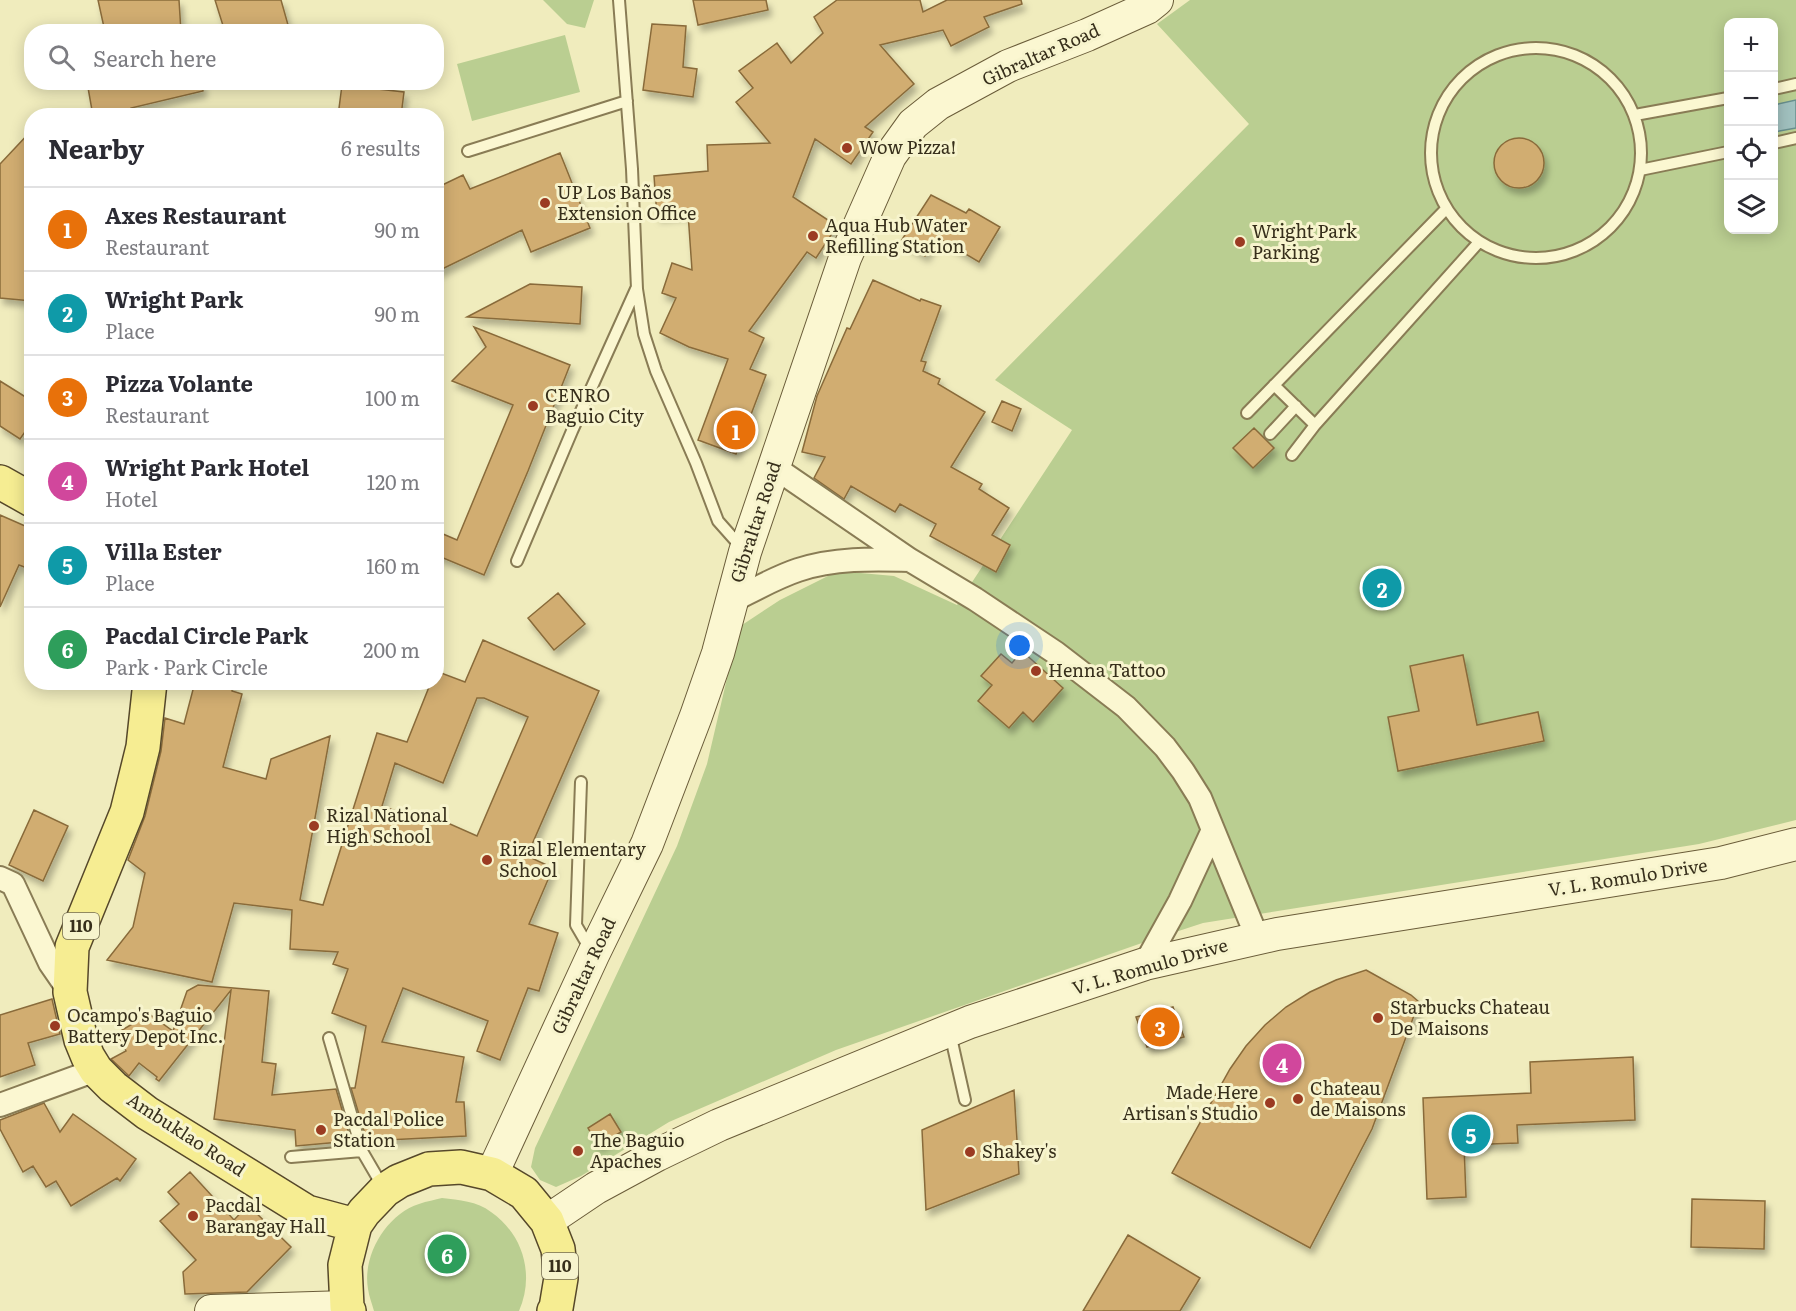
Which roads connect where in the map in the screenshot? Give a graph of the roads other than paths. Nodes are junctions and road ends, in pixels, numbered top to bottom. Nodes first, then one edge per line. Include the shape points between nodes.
1 (619, 0) edge
2 (1157, 0) edge
3 (1796, 84) edge
4 (1778, 88) edge
5 (1724, 99) edge
6 (627, 101) junction
7 (1635, 115) junction
8 (1796, 138) edge
9 (1778, 142) edge
10 (468, 151) dead end
11 (1724, 153) edge
12 (1640, 170) junction
13 (1446, 209) junction
14 (1479, 243) junction
15 (637, 289) junction
16 (1274, 385) junction
17 (1296, 406) junction
18 (1246, 413) dead end
19 (1315, 425) junction
20 (1270, 434) dead end
21 (1292, 455) dead end
22 (774, 467) junction
23 (0, 482) edge
24 (24, 496) edge
25 (745, 552) junction
26 (909, 560) junction
27 (517, 561) dead end
28 (730, 602) junction
29 (149, 690) edge
30 (580, 782) dead end
31 (1213, 830) junction
32 (1796, 844) edge
33 (0, 878) edge
34 (1257, 937) junction
35 (593, 955) junction
36 (1145, 964) junction
37 (70, 992) junction
38 (949, 1030) junction
39 (329, 1038) dead end
40 (96, 1070) junction
41 (965, 1100) dead end
42 (0, 1105) edge
43 (362, 1151) junction
44 (291, 1157) dead end
45 (492, 1174) junction
46 (385, 1190) junction
47 (547, 1221) junction
48 (355, 1225) junction
49 (348, 1309) edge
50 (559, 1310) edge
51 (211, 1311) edge

1 - 6 lane
2 - 22 street, Gibraltar Road via 1087,35 1008,66 938,104 913,124 890,156 845,258
3 - 4 lane
5 - 7 lane
6 - 10 lane
6 - 15 lane
7 - 12 lane via 1641,142
7 - 13 lane via 1617,84 1590,62 1558,49 1523,48 1489,58 1461,79 1440,108 1431,142 1433,177
8 - 9 lane
11 - 12 lane
12 - 14 lane via 1631,198 1615,224 1592,242 1564,255 1535,259 1506,255
13 - 14 lane
13 - 16 lane
14 - 19 lane
15 - 25 lane via 644,334 656,371 718,521
15 - 27 lane
16 - 17 lane
16 - 18 lane
17 - 19 lane
17 - 20 lane
19 - 21 lane
22 - 25 street, Gibraltar Road
22 - 26 street
23 - 24 main road
25 - 28 street, Gibraltar Road
26 - 28 street via 831,562 798,570
26 - 31 street via 1056,653 1126,707 1183,771
28 - 35 street, Gibraltar Road via 714,663 651,834
29 - 37 main road, Ambuklao Road / 110 via 143,747 127,812 72,947
30 - 35 lane via 576,925
31 - 34 street
31 - 36 street
32 - 34 street, V. L. Romulo Drive via 1721,863
33 - 37 street via 13,884 50,963
34 - 36 street, V. L. Romulo Drive
35 - 45 street, Gibraltar Road
36 - 38 street, V. L. Romulo Drive
37 - 40 main road, Ambuklao Road / 110 via 81,1040
38 - 41 lane
38 - 47 street, V. L. Romulo Drive via 719,1125 596,1188
39 - 43 lane
40 - 42 street
40 - 48 main road, Ambuklao Road / 110 via 147,1113 307,1212
43 - 44 lane
43 - 46 lane
45 - 46 main road, 110 via 461,1167 429,1169
45 - 47 main road, 110 via 524,1193
46 - 48 main road, 110
47 - 50 main road, 110 via 558,1249
48 - 49 main road, 110 via 345,1265
49 - 51 street

